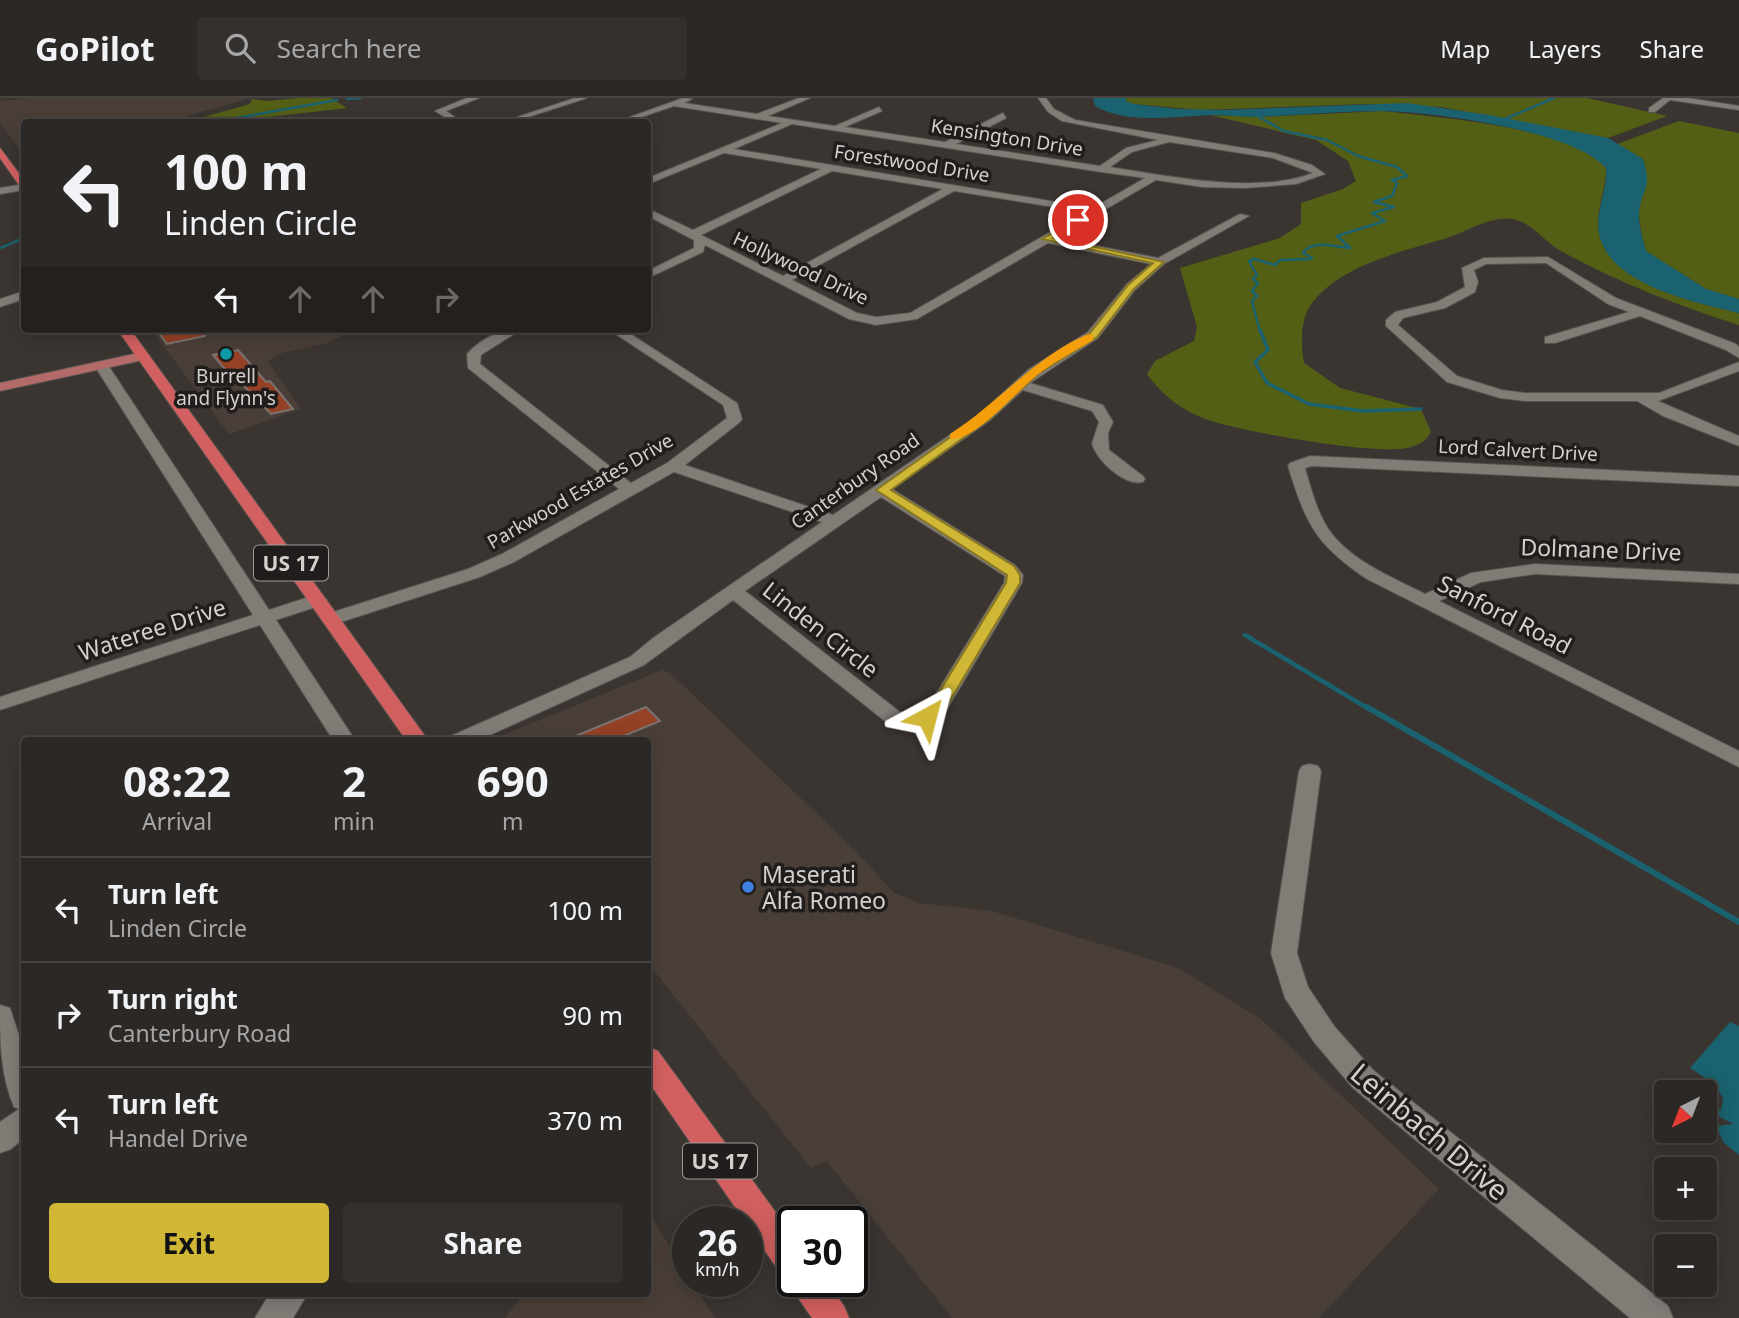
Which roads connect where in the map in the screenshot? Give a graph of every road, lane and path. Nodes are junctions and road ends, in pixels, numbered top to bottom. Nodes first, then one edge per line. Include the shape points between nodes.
1 (475, 98) edge
2 (583, 98) edge
3 (692, 98) edge
4 (806, 98) edge
5 (1042, 98) edge
6 (1670, 98) edge
7 (674, 104) junction
8 (1739, 108) edge
9 (879, 109) dead end
10 (1652, 110) dead end
11 (1003, 116) dead end
12 (758, 117) junction
13 (453, 119) edge
14 (516, 119) edge
15 (629, 119) edge
16 (790, 122) junction
17 (837, 128) junction
18 (1170, 140) junction
19 (947, 145) junction
20 (0, 150) edge
21 (724, 150) junction
22 (830, 168) junction
23 (1101, 169) junction
24 (1154, 177) junction
25 (651, 180) edge
26 (21, 182) edge
27 (21, 188) edge
28 (952, 188) junction
29 (0, 191) edge
30 (1094, 211) junction
31 (651, 214) edge
32 (1244, 216) dead end
33 (696, 237) junction
34 (1046, 239) junction
35 (1524, 250) dead end
36 (1536, 260) junction
37 (1160, 262) junction
38 (651, 274) edge
39 (782, 281) junction
40 (21, 296) edge
41 (0, 303) edge
42 (1641, 312) junction
43 (126, 333) edge
44 (508, 333) edge
45 (620, 333) edge
46 (1550, 340) dead end
47 (1739, 354) edge
48 (143, 356) junction
49 (101, 365) junction
50 (1739, 366) edge
51 (1019, 384) junction
52 (0, 387) edge
53 (1642, 398) junction
54 (1739, 441) edge
55 (673, 466) junction
56 (1296, 466) joint
57 (1137, 479) dead end
58 (1739, 481) edge
59 (629, 489) junction
60 (882, 490) junction
61 (835, 521) junction
62 (1739, 579) edge
63 (733, 592) junction
64 (318, 600) junction
65 (1424, 601) junction
66 (263, 619) junction
67 (331, 619) junction
68 (0, 704) edge
69 (342, 737) edge
70 (415, 737) edge
71 (468, 737) edge
72 (1739, 760) edge
73 (1310, 771) dead end
74 (0, 1016) edge
75 (651, 1063) edge
76 (21, 1088) edge
77 (21, 1122) edge
78 (0, 1140) edge
79 (777, 1240) edge
80 (288, 1297) edge
81 (817, 1297) edge
82 (272, 1318) edge
83 (832, 1318) edge
84 (1657, 1318) edge

1 - 13 street via 439,111
2 - 14 street
3 - 7 street
4 - 12 street
5 - 18 street via 1052,113 1069,120
6 - 8 street
6 - 10 street
7 - 12 street, Kensington Drive
7 - 15 street
9 - 17 street
11 - 19 street
12 - 16 street, Kensington Drive
16 - 17 street, Kensington Drive
16 - 21 street
17 - 19 street, Kensington Drive
18 - 23 street via 1129,150
18 - 24 street, Kensington Drive via 1252,150 1308,166 1320,174 1237,186
19 - 23 street, Kensington Drive
20 - 26 highway
21 - 22 street, Forestwood Drive
21 - 25 street
22 - 28 street, Forestwood Drive
22 - 33 street
23 - 24 street, Kensington Drive
24 - 30 street, Hollywood Drive
27 - 29 street
28 - 30 street, Forestwood Drive
28 - 39 street
30 - 34 street, Hollywood Drive
31 - 33 street
32 - 37 street, Canterbury Road
33 - 38 street via 699,250
33 - 39 street, Hollywood Drive
34 - 37 street
34 - 39 street, Hollywood Drive via 904,319 876,321 853,316
35 - 36 street
36 - 42 street via 1548,260 1612,301
36 - 53 street via 1472,264 1468,268 1471,289 1441,305 1399,315 1392,326 1442,372 1474,387 1525,397
37 - 51 street, Canterbury Road via 1131,287 1093,335
40 - 41 street
42 - 46 street
42 - 47 street
43 - 48 highway, US 17
44 - 59 street via 474,354 473,365
45 - 55 street, Parkwood Estates Drive via 730,403 735,411 735,419
48 - 49 main road
48 - 64 highway, US 17
49 - 52 main road
49 - 66 street
50 - 53 street via 1661,397
51 - 57 street via 1098,408 1106,422 1097,446 1102,455
51 - 60 street, Canterbury Road via 984,418
53 - 54 street
55 - 59 street, Parkwood Estates Drive
55 - 61 street
56 - 58 street, Lord Calvert Drive via 1310,461
56 - 65 street, Sanford Road via 1314,523 1330,544 1373,575
59 - 67 street, Parkwood Estates Drive via 474,573
60 - 61 street, Canterbury Road
60 - 63 street, Linden Circle via 1014,575 936,710 927,717 893,717
61 - 63 street, Canterbury Road
62 - 65 street, Dolmane Drive via 1525,569 1477,578
63 - 71 street, Canterbury Road via 638,661
64 - 66 street, Wateree Drive
64 - 67 highway, US 17
65 - 72 street, Sanford Road
66 - 68 street, Wateree Drive
66 - 69 street
67 - 70 highway, US 17
73 - 84 street, Leinbach Drive via 1284,953 1295,990 1324,1034 1363,1079
74 - 76 street
75 - 79 highway, US 17
77 - 78 street
80 - 82 street
81 - 83 highway

